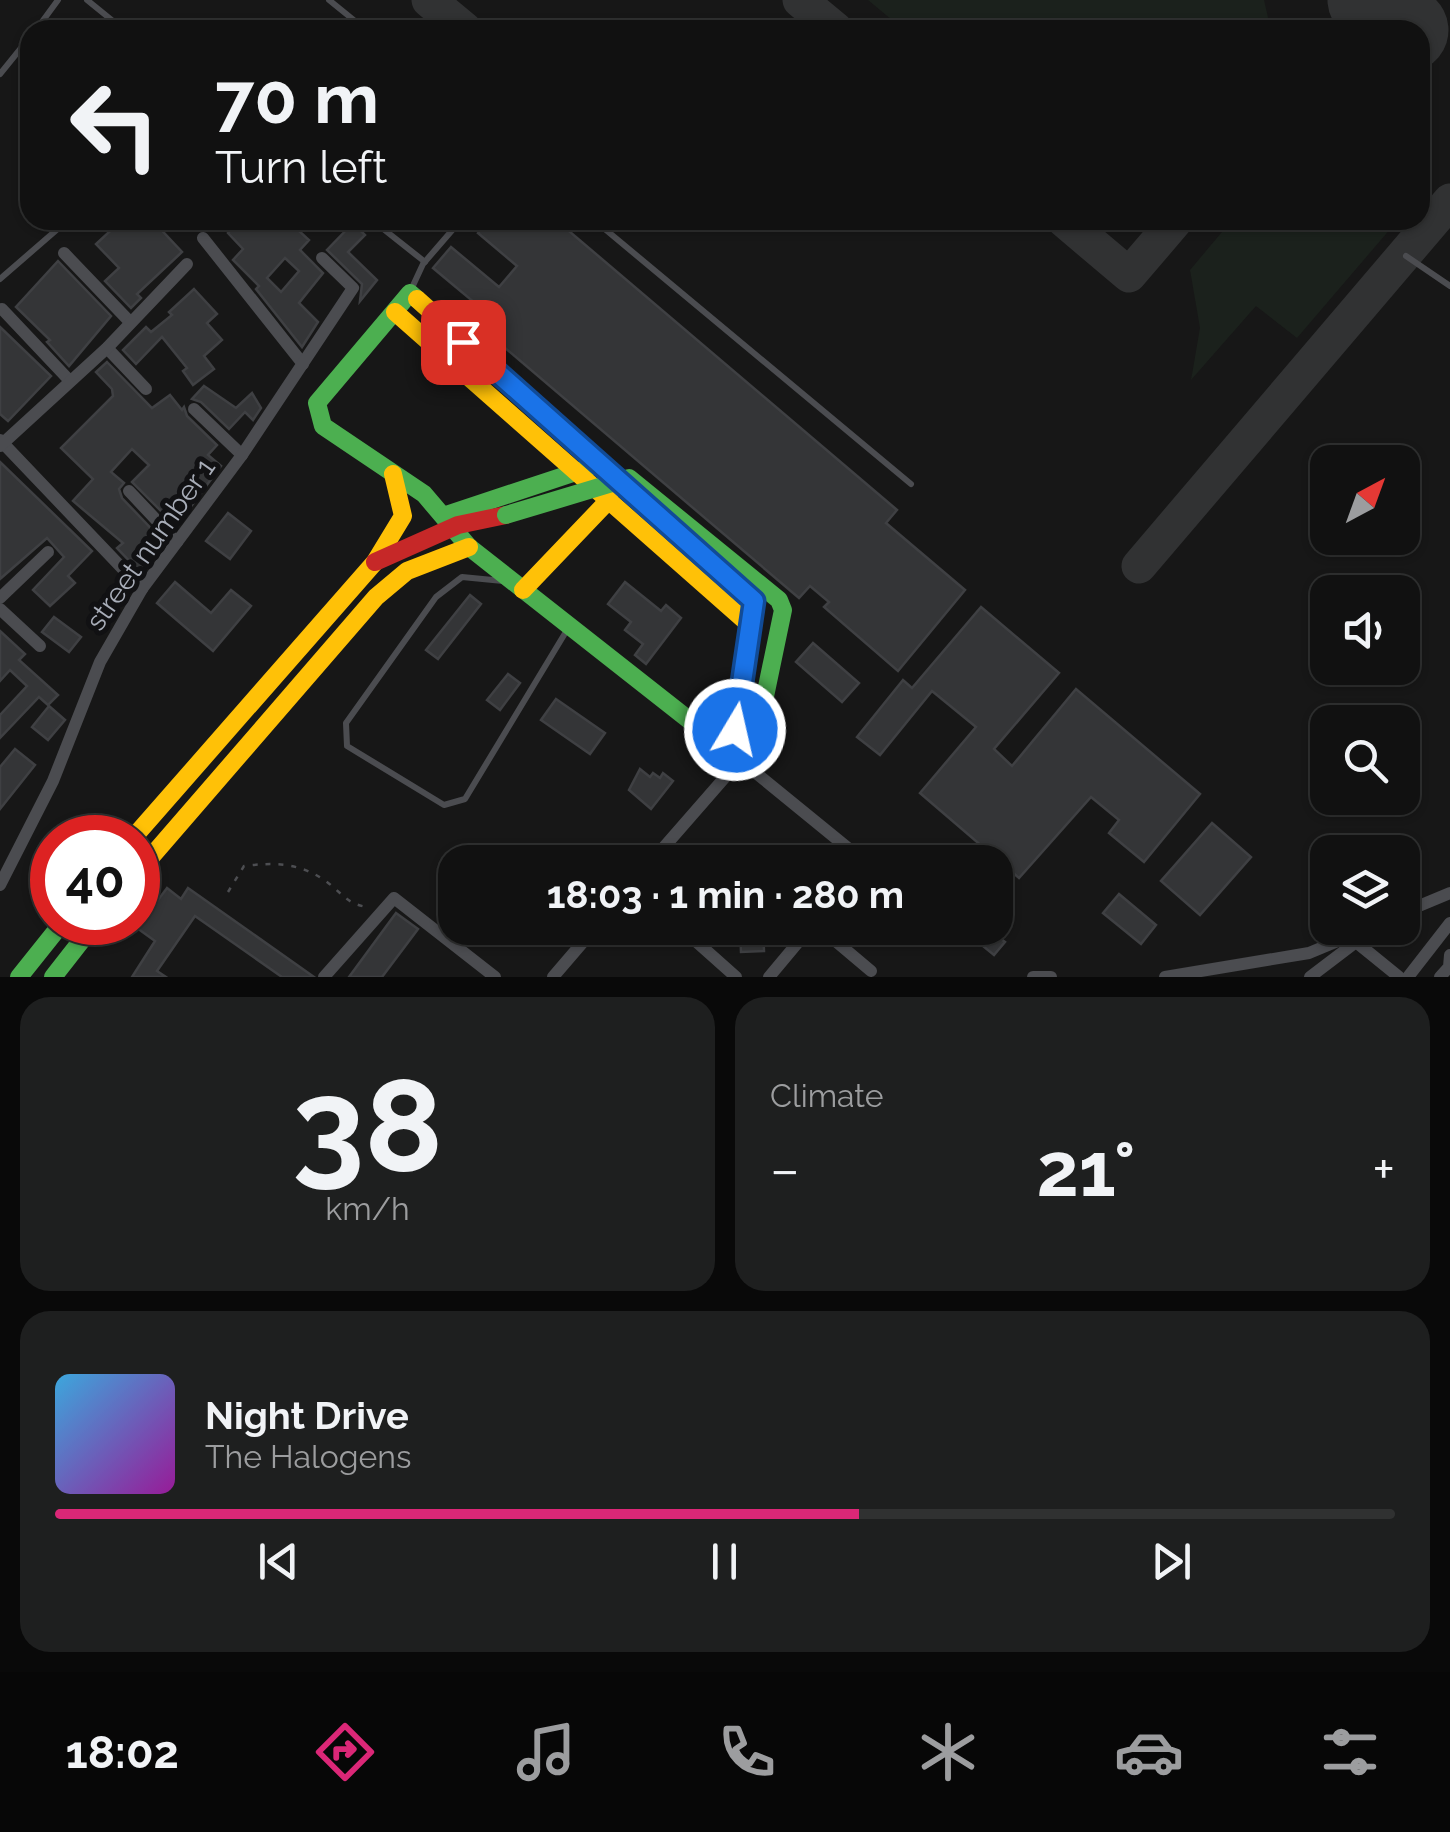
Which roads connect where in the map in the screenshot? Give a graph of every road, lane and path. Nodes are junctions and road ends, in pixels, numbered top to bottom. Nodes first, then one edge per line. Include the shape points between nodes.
1 (87, 0) edge
2 (330, 0) edge
3 (112, 20) edge
4 (354, 20) edge
5 (20, 49) edge
6 (0, 74) edge
7 (56, 230) edge
8 (385, 230) edge
9 (452, 230) edge
10 (606, 230) edge
11 (204, 238) dead end
12 (64, 252) dead end
13 (1406, 256) dead end
14 (322, 258) dead end
15 (425, 262) junction
16 (187, 264) dead end
17 (0, 279) edge
18 (1450, 286) edge
19 (410, 292) junction
20 (2, 309) edge
21 (394, 312) junction
22 (130, 322) junction
23 (107, 348) junction
24 (302, 364) junction
25 (70, 381) junction
26 (146, 389) dead end
27 (194, 409) dead end
28 (1, 443) edge
29 (242, 456) junction
30 (580, 470) junction
31 (393, 472) junction
32 (911, 484) dead end
33 (128, 491) dead end
34 (609, 500) junction
35 (452, 520) junction
36 (177, 542) junction
37 (469, 547) junction
38 (48, 552) dead end
39 (375, 562) junction
40 (506, 578) junction
41 (358, 581) junction
42 (142, 589) junction
43 (523, 590) junction
44 (376, 597) junction
45 (0, 598) edge
46 (0, 608) edge
47 (570, 624) junction
48 (751, 626) junction
49 (40, 646) dead end
50 (290, 654) junction
51 (310, 669) junction
52 (724, 745) junction
53 (740, 760) junction
54 (153, 815) edge
55 (666, 845) edge
56 (843, 845) edge
57 (160, 846) edge
58 (0, 884) edge
59 (228, 892) dead end
60 (1450, 893) edge
61 (1420, 906) edge
62 (384, 909) junction
63 (1450, 923) edge
64 (45, 945) edge
65 (78, 945) edge
66 (583, 945) edge
67 (700, 945) edge
68 (796, 945) edge
69 (840, 945) edge
70 (1334, 945) edge
71 (1348, 945) edge
72 (1362, 945) edge
73 (1450, 955) edge
74 (870, 971) dead end
75 (1384, 972) edge
76 (562, 974) edge
77 (318, 975) edge
78 (1191, 975) edge
79 (20, 977) edge
80 (52, 977) edge
81 (496, 977) edge
82 (736, 977) edge
83 (769, 977) edge
84 (1033, 977) edge
85 (1051, 977) edge
86 (1165, 977) edge
87 (1310, 977) edge
88 (1399, 977) edge
89 (1408, 977) edge
90 (1440, 977) edge

1 - 3 lane
2 - 4 lane
5 - 6 lane
7 - 17 lane
8 - 15 lane
9 - 15 lane
10 - 32 lane
11 - 24 street
12 - 22 street
13 - 18 lane
14 - 24 street, street number 1 via 354,288
15 - 19 lane
16 - 22 street
19 - 21 street
19 - 48 street via 754,601
20 - 25 street
21 - 30 street
21 - 31 street via 316,409 323,426
22 - 23 street
23 - 25 street
23 - 26 street
24 - 29 street, street number 1
25 - 28 street
27 - 29 street
28 - 42 street
29 - 36 street, street number 1
30 - 34 street via 599,473
30 - 35 street
31 - 35 street
31 - 39 street via 403,516
33 - 36 street
34 - 43 street
34 - 48 street
35 - 37 street
35 - 39 street
35 - 53 street, bridge via 506,515 630,478 779,600 758,730
36 - 42 street, street number 1
37 - 40 street
37 - 44 street via 408,571
38 - 45 street
39 - 41 street
40 - 43 street
40 - 47 lane via 462,577 436,597 346,723 347,746 444,805 465,799
41 - 44 street
41 - 50 street
42 - 58 street, street number 1 via 100,662 53,781
43 - 47 street
44 - 51 street
46 - 49 street
47 - 52 street
48 - 52 street via 736,725
50 - 51 street
50 - 54 street
51 - 57 street
52 - 53 street
53 - 55 street
53 - 56 street
59 - 62 path via 244,866 276,862 324,879 351,905
60 - 61 street
62 - 77 street
62 - 81 street via 394,898
63 - 89 street
64 - 79 street
65 - 80 street
66 - 76 street
67 - 82 street
68 - 83 street
69 - 74 street
70 - 78 street
71 - 87 street
72 - 75 street
73 - 90 street
75 - 88 street
78 - 86 street
84 - 85 street

